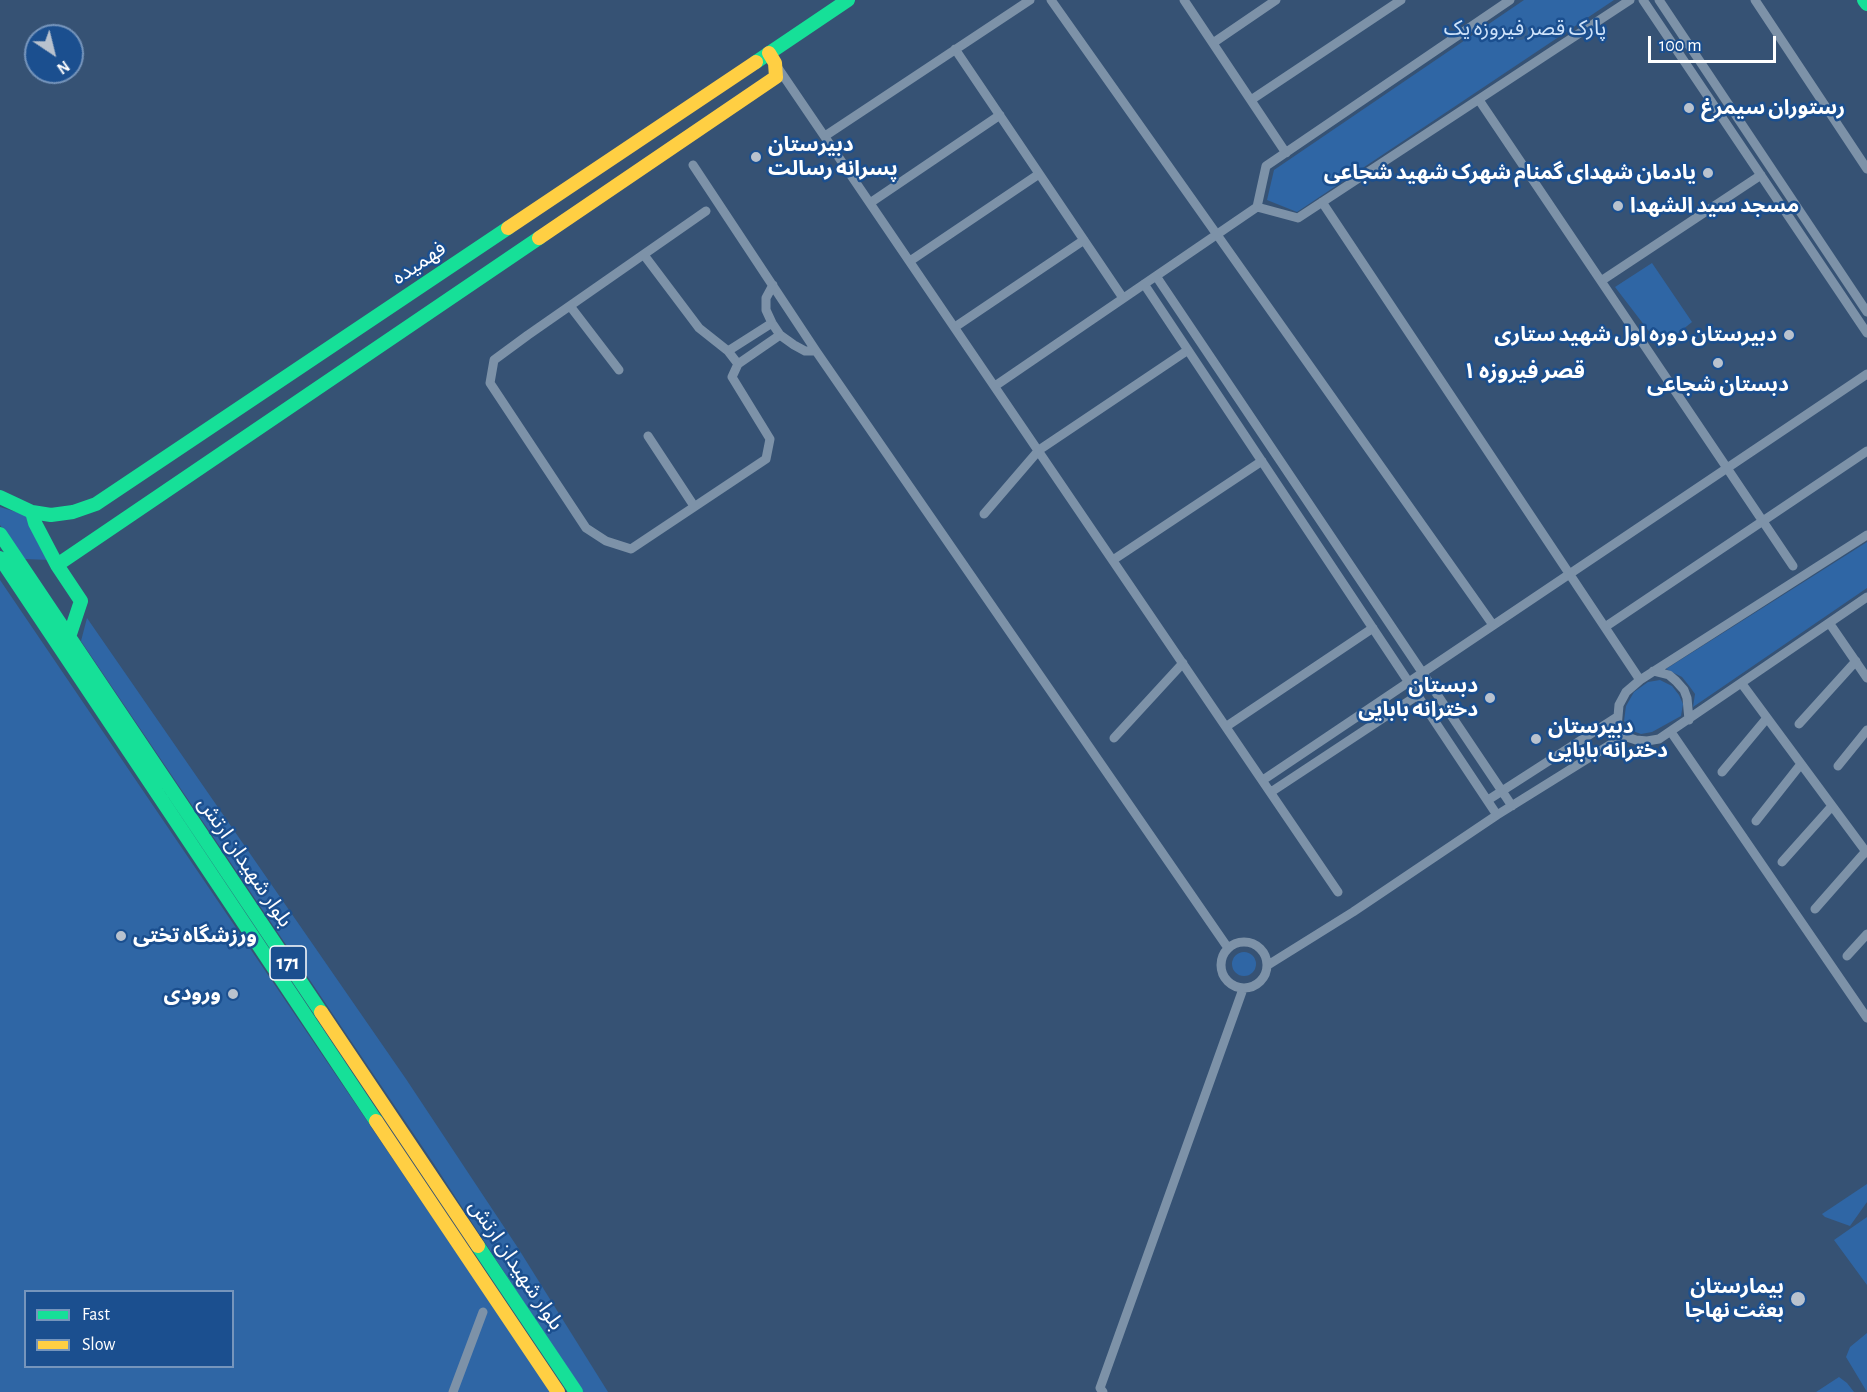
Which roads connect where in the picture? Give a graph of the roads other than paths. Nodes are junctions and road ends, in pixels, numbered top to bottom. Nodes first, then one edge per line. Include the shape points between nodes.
1 (848, 0) edge
2 (1030, 0) edge
3 (1051, 0) edge
4 (1184, 0) edge
5 (1276, 0) edge
6 (1401, 0) edge
7 (1510, 0) edge
8 (1630, 0) edge
9 (1643, 0) edge
10 (1659, 0) edge
11 (1755, 0) edge
12 (1864, 0) edge
13 (1499, 3) edge
14 (1867, 4) edge
15 (1213, 43) junction
16 (955, 50) junction
17 (772, 58) junction
18 (1251, 100) junction
19 (1479, 100) junction
20 (1000, 115) junction
21 (825, 136) junction
22 (1286, 153) junction
23 (693, 165) dead end
24 (1867, 169) edge
25 (1040, 174) junction
26 (1761, 175) junction
27 (1322, 202) junction
28 (870, 203) junction
29 (1257, 207) junction
30 (706, 211) dead end
31 (1217, 235) junction
32 (1084, 240) junction
33 (644, 255) junction
34 (910, 261) junction
35 (1156, 276) junction
36 (1601, 281) junction
37 (1144, 284) junction
38 (772, 285) junction
39 (1123, 298) junction
40 (570, 306) junction
41 (1867, 312) edge
42 (772, 323) junction
43 (955, 327) junction
44 (1867, 333) edge
45 (780, 335) junction
46 (1188, 350) junction
47 (728, 351) junction
48 (816, 351) junction
49 (738, 364) junction
50 (619, 370) dead end
51 (1867, 374) edge
52 (995, 386) junction
53 (648, 436) dead end
54 (1039, 450) junction
55 (1867, 451) edge
56 (1262, 461) junction
57 (1727, 468) junction
58 (0, 497) edge
59 (694, 506) junction
60 (33, 512) junction
61 (984, 514) dead end
62 (1763, 521) junction
63 (0, 534) edge
64 (1867, 535) edge
65 (0, 558) edge
66 (1113, 560) junction
67 (57, 565) junction
68 (1793, 566) dead end
69 (1569, 574) junction
70 (1867, 597) edge
71 (1830, 624) junction
72 (1493, 625) junction
73 (1605, 627) junction
74 (1373, 628) junction
75 (69, 637) junction
76 (1856, 661) junction
77 (1183, 663) junction
78 (1653, 671) junction
79 (1423, 673) junction
80 (1867, 678) edge
81 (1640, 680) junction
82 (1409, 682) junction
83 (1742, 684) junction
84 (1418, 695) junction
85 (1617, 717) junction
86 (1767, 718) junction
87 (1689, 720) junction
88 (1799, 724) dead end
89 (1227, 726) junction
90 (1867, 730) edge
91 (1671, 732) junction
92 (1624, 736) junction
93 (1114, 738) dead end
94 (1801, 764) junction
95 (1838, 766) dead end
96 (1722, 772) dead end
97 (1263, 780) junction
98 (1502, 791) junction
99 (1271, 792) junction
100 (1488, 800) junction
101 (1512, 806) junction
102 (1832, 806) junction
103 (1497, 815) junction
104 (1756, 821) dead end
105 (1866, 852) edge
106 (1782, 862) dead end
107 (1338, 892) dead end
108 (1815, 909) dead end
109 (1867, 933) edge
110 (1228, 948) junction
111 (1847, 956) dead end
112 (1268, 965) junction
113 (1243, 989) junction
114 (1867, 1018) edge
115 (483, 1312) dead end
116 (453, 1392) edge
117 (558, 1392) edge
118 (576, 1392) edge
119 (1103, 1392) edge

1 - 17 main road, فهمیده
2 - 16 street
3 - 31 street
4 - 15 street
5 - 15 street
6 - 18 street
7 - 13 street
8 - 19 street
9 - 26 street
10 - 41 street
11 - 24 street
12 - 14 main road
13 - 22 street
15 - 18 street
16 - 20 street
16 - 21 street
17 - 21 street
17 - 60 main road, فهمیده via 96,504 51,515
17 - 67 main road, فهمیده via 776,77
18 - 22 street
19 - 27 street
19 - 36 street
20 - 25 street
20 - 28 street
21 - 28 street
22 - 29 street via 1266,166
23 - 38 street
25 - 32 street
25 - 34 street
26 - 36 street
26 - 44 street
27 - 29 street via 1298,218
27 - 69 street
28 - 34 street
29 - 31 street
30 - 33 street
31 - 35 street
31 - 72 street
32 - 39 street
32 - 43 street
33 - 40 street
33 - 47 street via 699,328
34 - 43 street
35 - 37 street
35 - 79 street
36 - 57 street
37 - 39 street
37 - 46 street
38 - 42 street via 766,298
38 - 48 street
39 - 52 street
40 - 50 street
40 - 59 street via 494,360 490,383 505,408 585,528 606,541 631,549
42 - 45 street
42 - 47 street
43 - 52 street
45 - 48 street via 805,351
45 - 49 street
46 - 54 street
46 - 56 street
47 - 49 street
48 - 110 street
49 - 59 street via 732,377 770,440 766,459
51 - 57 street
52 - 54 street
53 - 59 street
54 - 61 street
54 - 66 street
55 - 62 street
56 - 66 street
56 - 74 street
57 - 62 street
57 - 69 street
58 - 60 main road, فهمیده
60 - 67 main road
62 - 68 street
62 - 73 street
63 - 75 main road, بلوار شهیدان ارتش / 171
64 - 78 street
65 - 117 main road, بلوار شهیدان ارتش / 171
66 - 77 street
67 - 75 main road via 81,601
69 - 72 street
69 - 73 street
70 - 71 street
71 - 76 street
71 - 83 street
72 - 79 street
73 - 81 street
74 - 82 street
74 - 89 street
75 - 118 main road, بلوار شهیدان ارتش / 171
76 - 80 street
76 - 88 street
77 - 89 street
77 - 93 street
78 - 81 street
78 - 87 street via 1668,675 1684,690
79 - 82 street
79 - 84 street
79 - 98 street
81 - 85 street via 1626,692
82 - 84 street
82 - 97 street
83 - 86 street
83 - 87 street
84 - 99 street
84 - 100 street
85 - 92 street via 1617,728
85 - 98 street
86 - 94 street
86 - 96 street
87 - 91 street
89 - 97 street
90 - 95 street
91 - 92 street via 1647,741
91 - 114 street
92 - 101 street
94 - 102 street
94 - 104 street
97 - 99 street
98 - 100 street
98 - 101 street
99 - 107 street
100 - 103 street
101 - 103 street
102 - 105 street
102 - 106 street
103 - 112 street
105 - 108 street
109 - 111 street
110 - 112 street via 1250,943 1262,951
110 - 113 street via 1221,970 1229,983
112 - 113 street via 1258,985
113 - 119 street via 1100,1388
115 - 116 street

